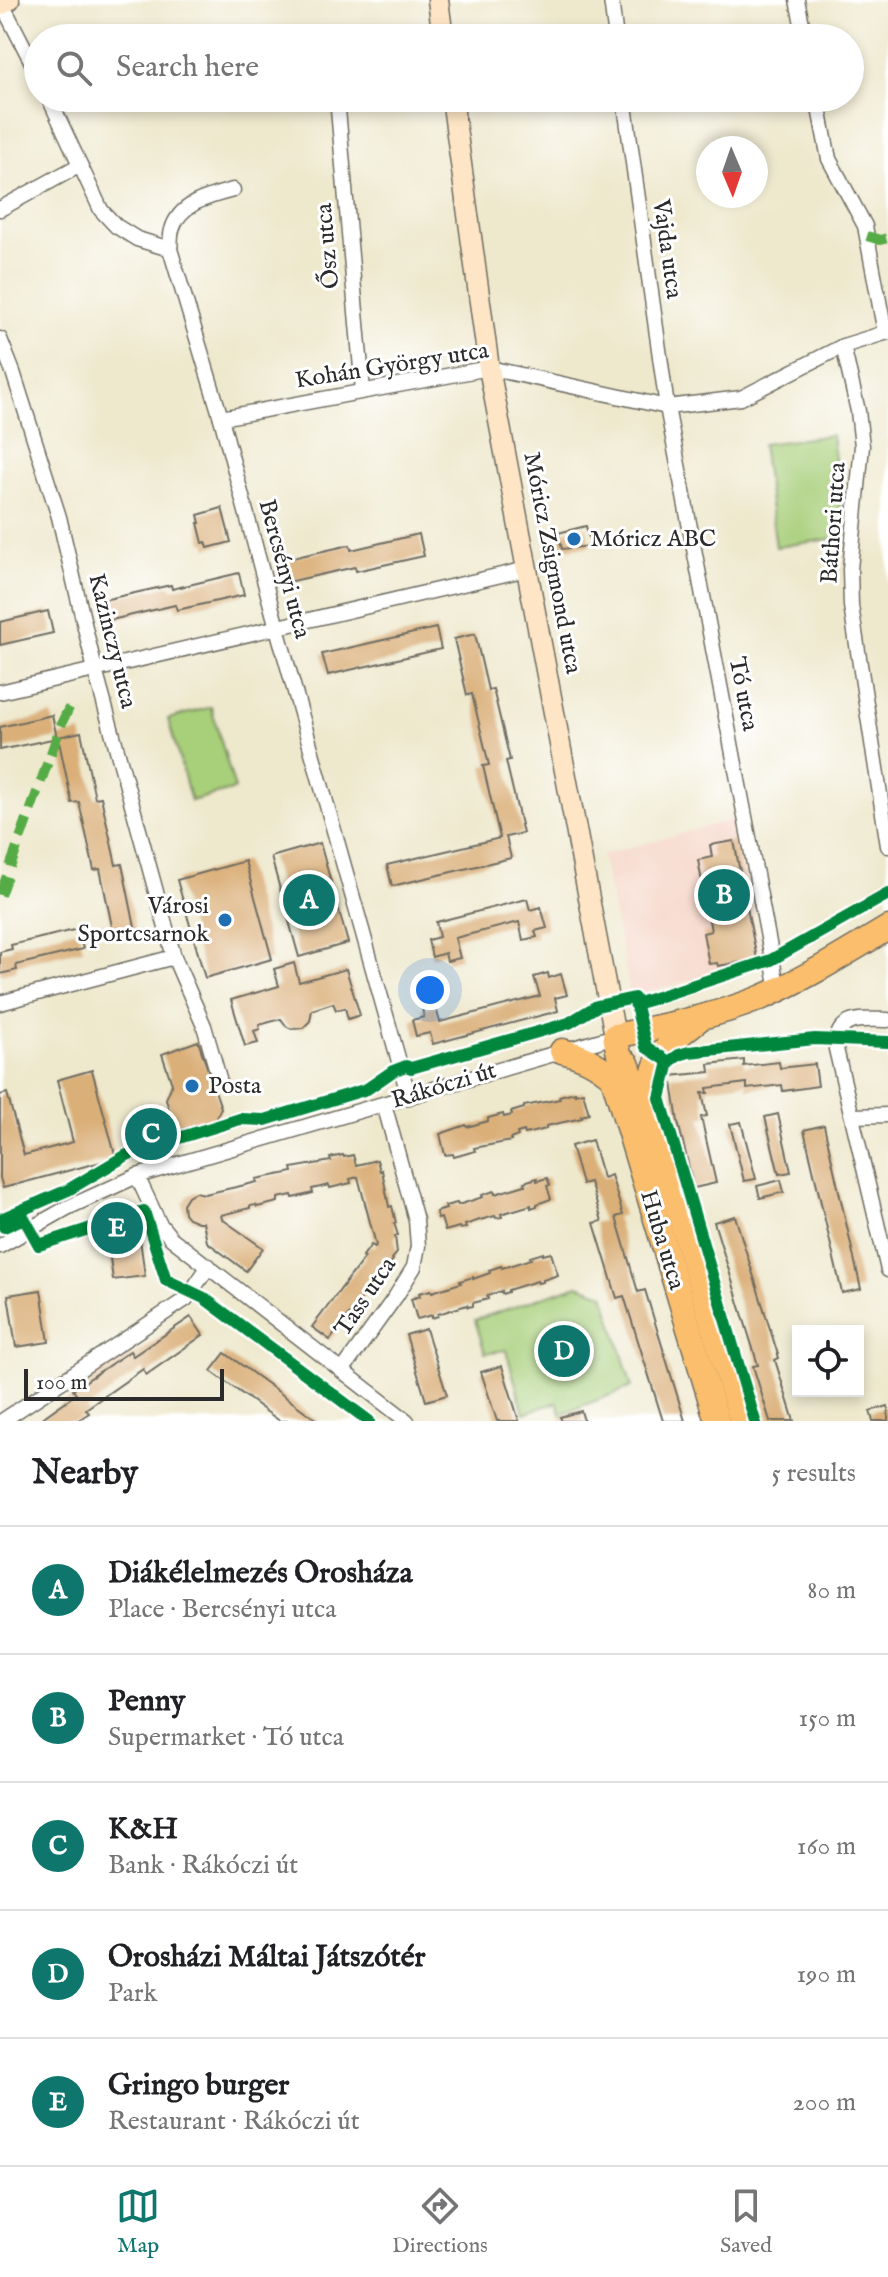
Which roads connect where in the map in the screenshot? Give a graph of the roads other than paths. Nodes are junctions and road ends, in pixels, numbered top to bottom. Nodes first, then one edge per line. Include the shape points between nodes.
1 (438, 0) edge
2 (611, 0) edge
3 (797, 0) edge
4 (3, 3) edge
5 (441, 24) edge
6 (614, 24) edge
7 (802, 24) edge
8 (24, 46) edge
9 (55, 112) edge
10 (338, 112) edge
11 (454, 112) edge
12 (626, 112) edge
13 (820, 112) edge
14 (80, 165) junction
15 (233, 190) dead end
16 (0, 209) edge
17 (170, 249) junction
18 (886, 333) edge
19 (0, 339) edge
20 (843, 346) junction
21 (489, 368) junction
22 (363, 391) junction
23 (667, 407) junction
24 (221, 418) junction
25 (527, 569) junction
26 (277, 628) junction
27 (95, 670) junction
28 (0, 692) edge
29 (888, 846) edge
30 (888, 928) edge
31 (876, 942) edge
32 (174, 957) junction
33 (778, 990) junction
34 (0, 1003) edge
35 (703, 1016) junction
36 (888, 1020) edge
37 (562, 1051) junction
38 (616, 1057) junction
39 (219, 1078) dead end
40 (409, 1097) junction
41 (384, 1104) junction
42 (888, 1115) edge
43 (852, 1116) junction
44 (648, 1119) junction
45 (137, 1176) junction
46 (0, 1246) edge
47 (209, 1266) junction
48 (888, 1270) edge
49 (342, 1371) junction
50 (2, 1421) edge
51 (407, 1421) edge
52 (717, 1421) edge
53 (742, 1421) edge

1 - 5 main road
2 - 6 street
3 - 7 street
4 - 8 street
9 - 14 street
10 - 22 street, Ősz utca
11 - 21 main road, Móricz Zsigmond utca
12 - 23 street, Vajda utca
13 - 18 street via 829,159 865,226
14 - 16 street
14 - 17 street via 101,210 116,226
15 - 17 street via 206,197 182,212
17 - 24 street, Bercsényi utca
18 - 20 street, Kohán György utca
19 - 27 street, Kazinczy utca via 59,517
20 - 23 street, Kohán György utca via 741,398
20 - 29 street, Báthori utca via 862,446 850,569 852,616
21 - 22 street, Kohán György utca
21 - 23 street, Kohán György utca
21 - 25 main road, Móricz Zsigmond utca
22 - 24 street, Kohán György utca
23 - 33 street, Tó utca
24 - 26 street, Bercsényi utca
25 - 26 street
25 - 38 main road, Móricz Zsigmond utca
26 - 27 street
26 - 40 street, Bercsényi utca
27 - 28 street
27 - 32 street, Kazinczy utca
30 - 31 main road, Rákóczi út
31 - 33 main road, Rákóczi út
32 - 34 street
32 - 39 street, Kazinczy utca via 204,1026
33 - 35 main road, Rákóczi út
35 - 38 main road, Rákóczi út
35 - 44 main road via 672,1040 660,1057 650,1081
36 - 43 street via 854,1020 839,1032 836,1049
37 - 38 street, Rákóczi út
37 - 38 main road via 597,1063
37 - 40 street, Rákóczi út
38 - 44 main road, Huba utca via 627,1063
38 - 52 main road, Huba utca
40 - 41 street, Rákóczi út
41 - 45 street, Rákóczi út
41 - 49 street, Tass utca via 416,1220 418,1246 414,1267
42 - 43 street
43 - 48 street
44 - 53 main road, Huba utca
45 - 46 street, Rákóczi út
45 - 47 street, Tass utca via 171,1238
47 - 49 street, Tass utca
47 - 50 street via 186,1299
49 - 51 street, Tass utca

